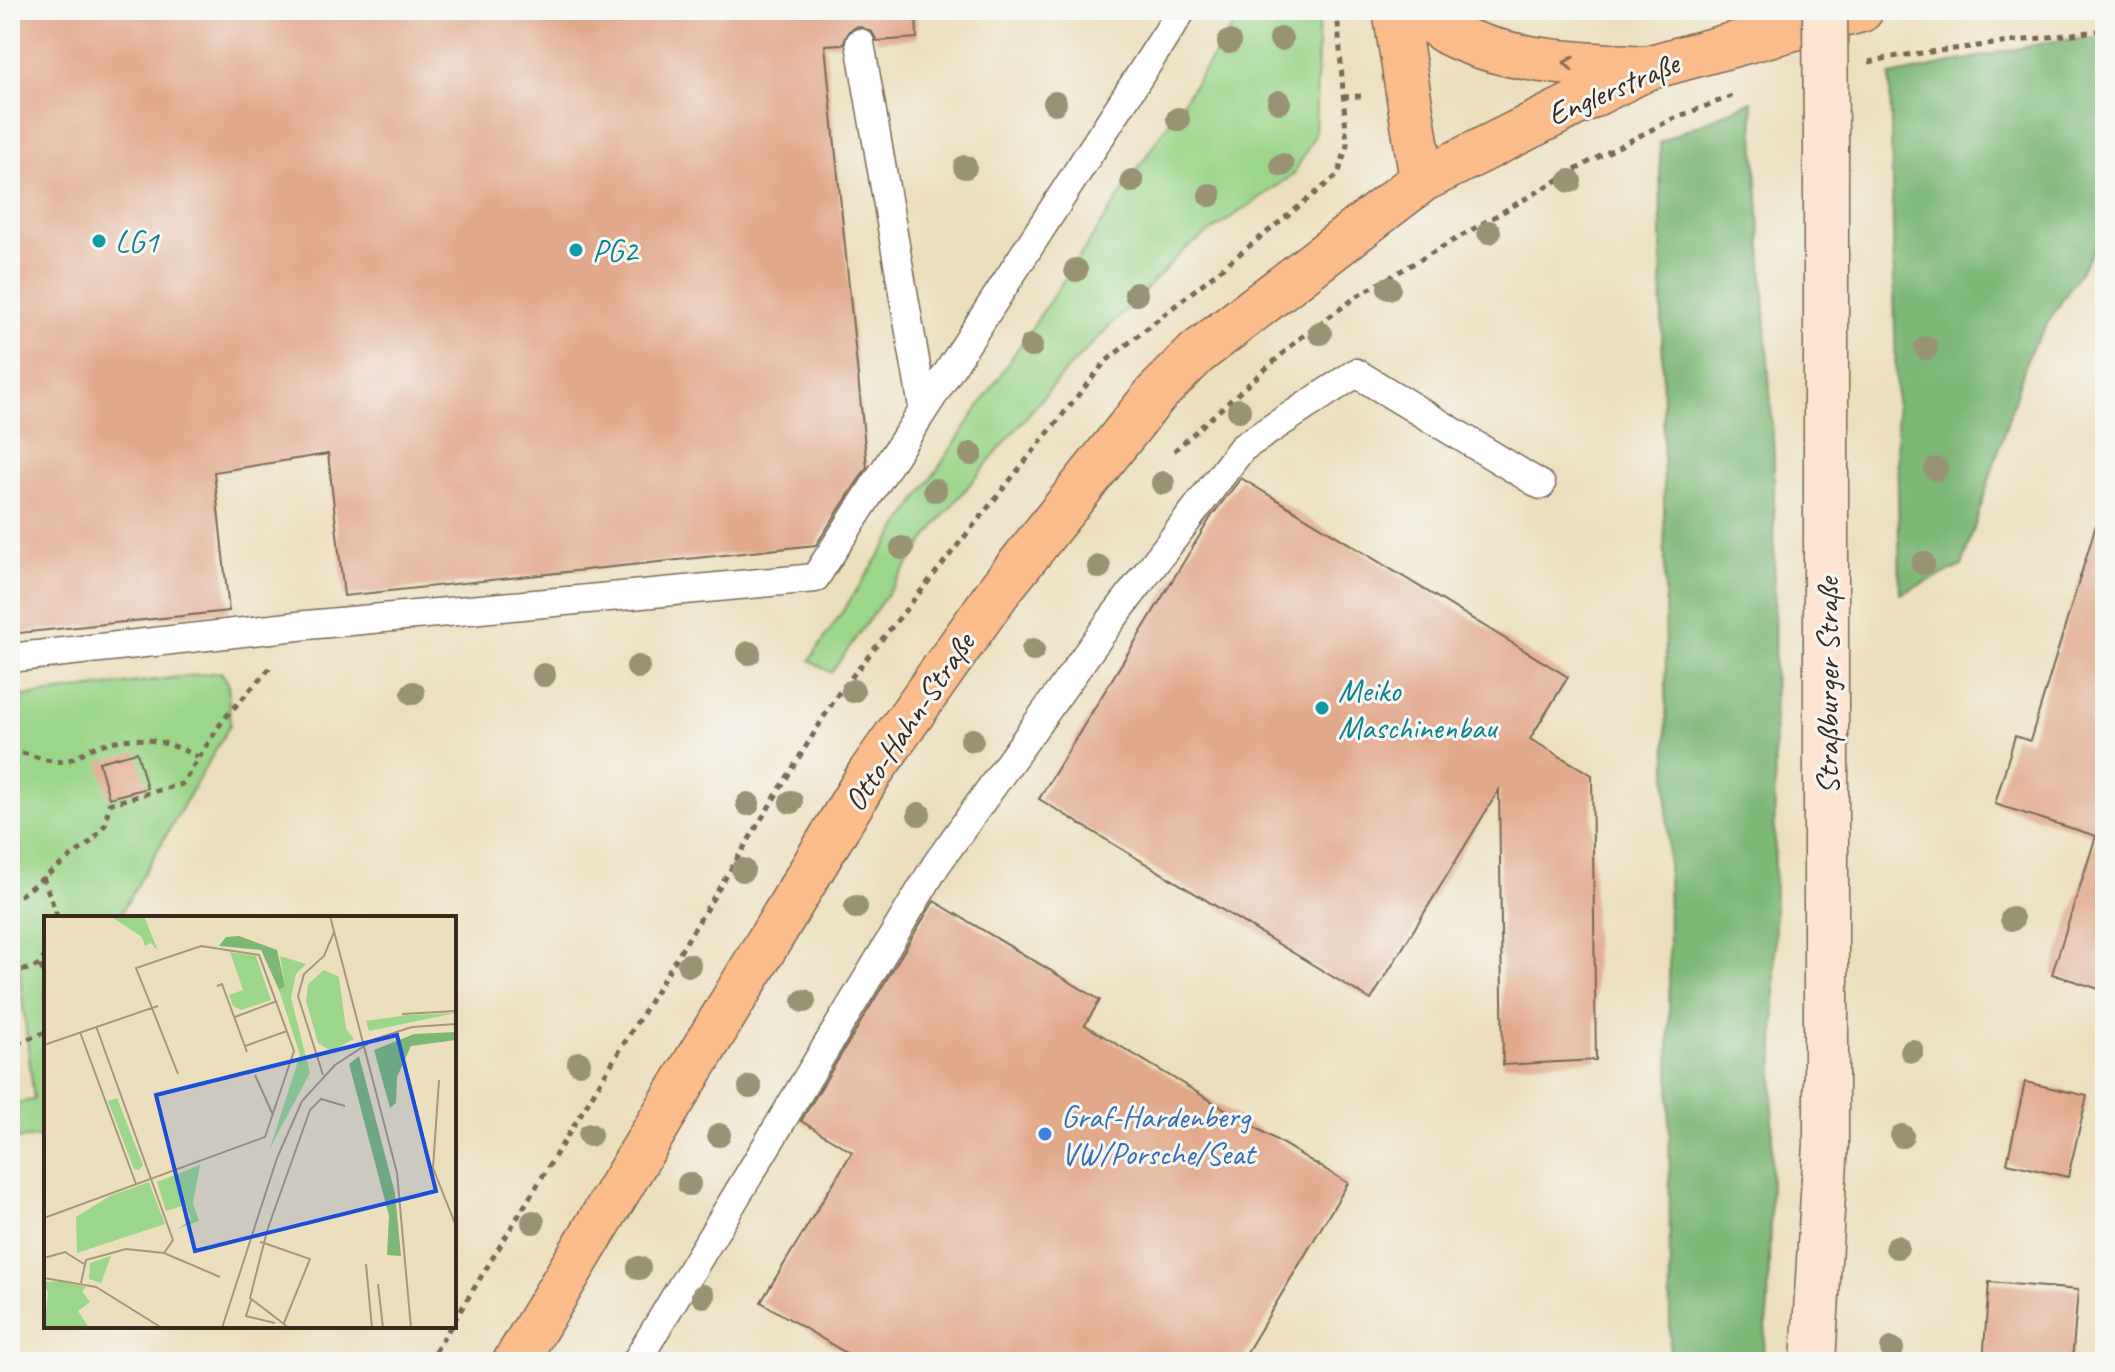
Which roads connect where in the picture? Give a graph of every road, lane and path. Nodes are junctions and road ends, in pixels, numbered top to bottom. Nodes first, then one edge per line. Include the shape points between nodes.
1 (1182, 10) edge
2 (1337, 10) edge
3 (1395, 10) edge
4 (1418, 10) edge
5 (1825, 10) edge
6 (1861, 10) edge
7 (860, 43) dead end
8 (1647, 68) junction
9 (1343, 97) dead end
10 (1422, 180) junction
11 (923, 407) junction
12 (1541, 485) dead end
13 (307, 625) junction
14 (10, 658) edge
15 (10, 752) edge
16 (198, 757) junction
17 (43, 877) junction
18 (10, 903) edge
19 (55, 916) edge
20 (44, 958) edge
21 (40, 966) junction
22 (10, 971) edge
23 (44, 973) edge
24 (44, 1033) edge
25 (17, 1043) dead end
26 (450, 1328) edge
27 (429, 1362) edge
28 (515, 1362) edge
29 (636, 1362) edge
30 (1813, 1362) edge

1 - 11 lane
2 - 9 path
3 - 10 main road
8 -> 4 main road via 1503,53 1447,32
5 - 30 main road, Straßburger Straße, bridge via 1826,1144
6 - 8 main road, Englerstraße
7 - 11 lane
8 - 10 main road, Englerstraße
10 - 28 main road, Otto-Hahn-Straße via 1197,353 1155,395 1001,588 870,773
11 - 13 lane via 815,578
12 - 29 lane via 1356,373 1242,448 936,865
13 - 14 lane
13 - 16 path via 223,720
15 - 16 path via 66,761 119,739 151,738
16 - 17 path via 182,784 109,804 105,825 92,841
17 - 18 path
17 - 19 path
20 - 21 path
21 - 22 path
21 - 23 path
24 - 25 path
26 - 27 path

